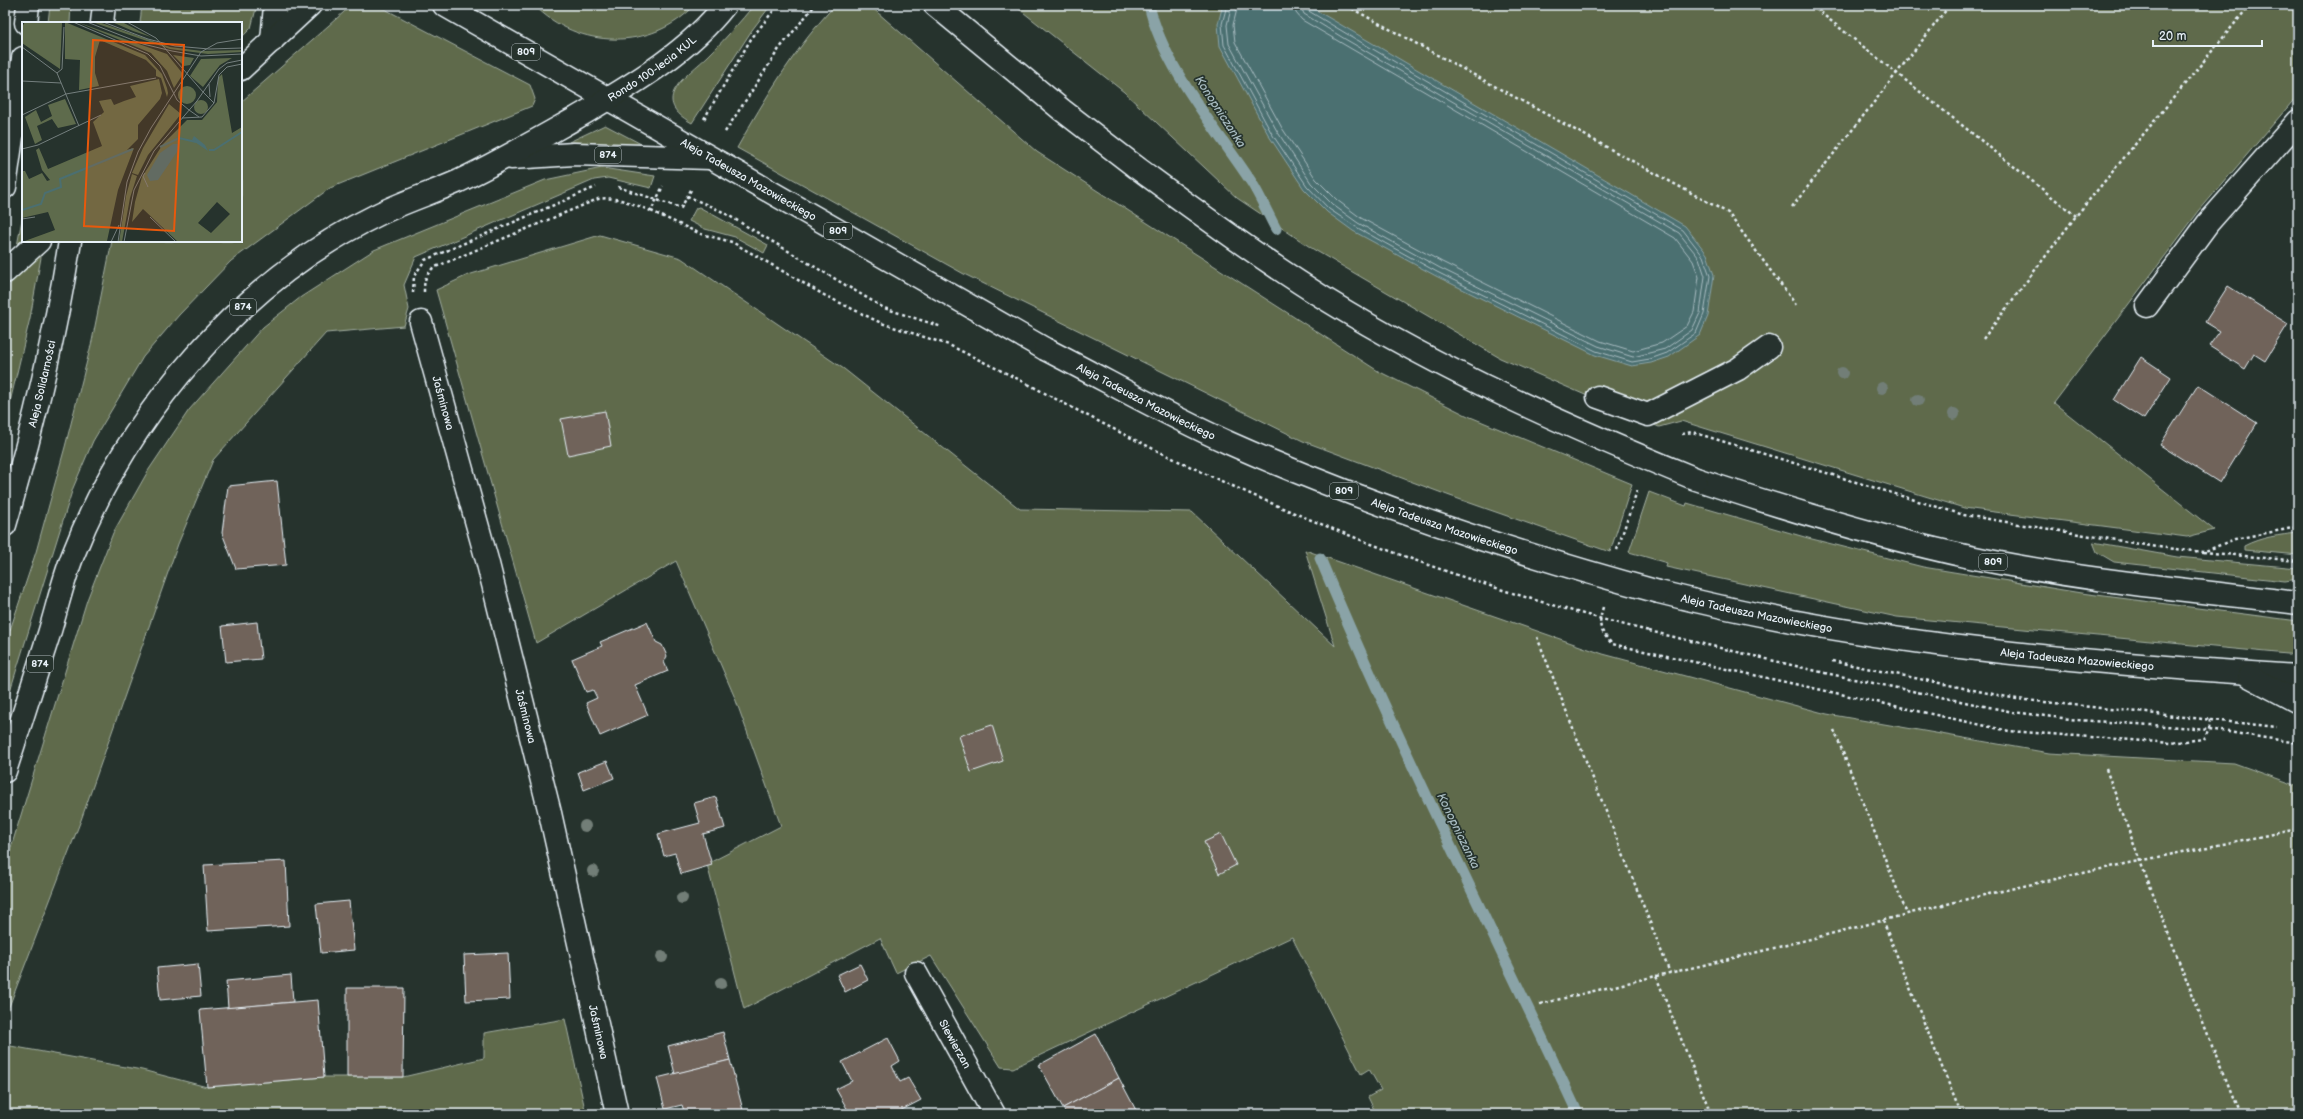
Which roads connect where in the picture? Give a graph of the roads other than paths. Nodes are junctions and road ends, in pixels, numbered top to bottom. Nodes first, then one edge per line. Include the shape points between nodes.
1 (28, 5) edge
2 (104, 5) edge
3 (275, 5) edge
4 (310, 5) edge
5 (444, 5) edge
6 (725, 5) edge
7 (935, 5) edge
8 (26, 22) edge
9 (102, 22) edge
10 (272, 41) junction
11 (22, 65) edge
12 (242, 68) edge
13 (608, 99) junction
14 (2298, 121) edge
15 (506, 158) junction
16 (710, 158) junction
17 (5, 187) edge
18 (38, 242) edge
19 (70, 242) edge
20 (5, 272) edge
21 (2147, 306) dead end
22 (421, 322) road end
23 (1769, 347) dead end
24 (1598, 397) dead end
25 (5, 525) edge
26 (2298, 603) edge
27 (2242, 672) junction
28 (2298, 676) edge
29 (2298, 702) edge
30 (5, 771) edge
31 (916, 973) dead end
32 (617, 1114) edge
33 (994, 1114) edge

1 - 8 main road
2 - 9 main road
3 - 10 main road
4 - 10 main road
5 - 13 main road, Rondo 100-lecia KUL / 809
6 - 13 main road, Rondo 100-lecia KUL via 684,46
7 - 26 main road, 809, bridge via 1116,152 1246,247 1328,301 1504,397 1596,439 1696,479 1818,519 1970,557 2072,575
10 - 12 main road
11 - 17 main road
13 - 15 main road, 874
13 - 16 main road, Aleja Tadeusza Mazowieckiego / 809
14 - 21 main road via 2208,223
15 - 16 main road, 874 via 574,154
15 - 30 main road, 874 via 377,215 327,244 269,284 208,341 132,442 91,514 73,556
16 - 27 main road, Aleja Tadeusza Mazowieckiego / 809, bridge via 1045,348 1228,442 1347,492 1503,548 1724,608 1854,633 2045,656
18 - 20 main road
19 - 25 main road, Aleja Solidarności via 64,281 31,434
22 - 32 main road, Jaśminowa via 487,560 550,812
23 - 24 main road via 1738,369 1648,415
27 - 28 main road, Aleja Tadeusza Mazowieckiego / 809
27 - 29 main road
31 - 33 main road, Siewierzan

